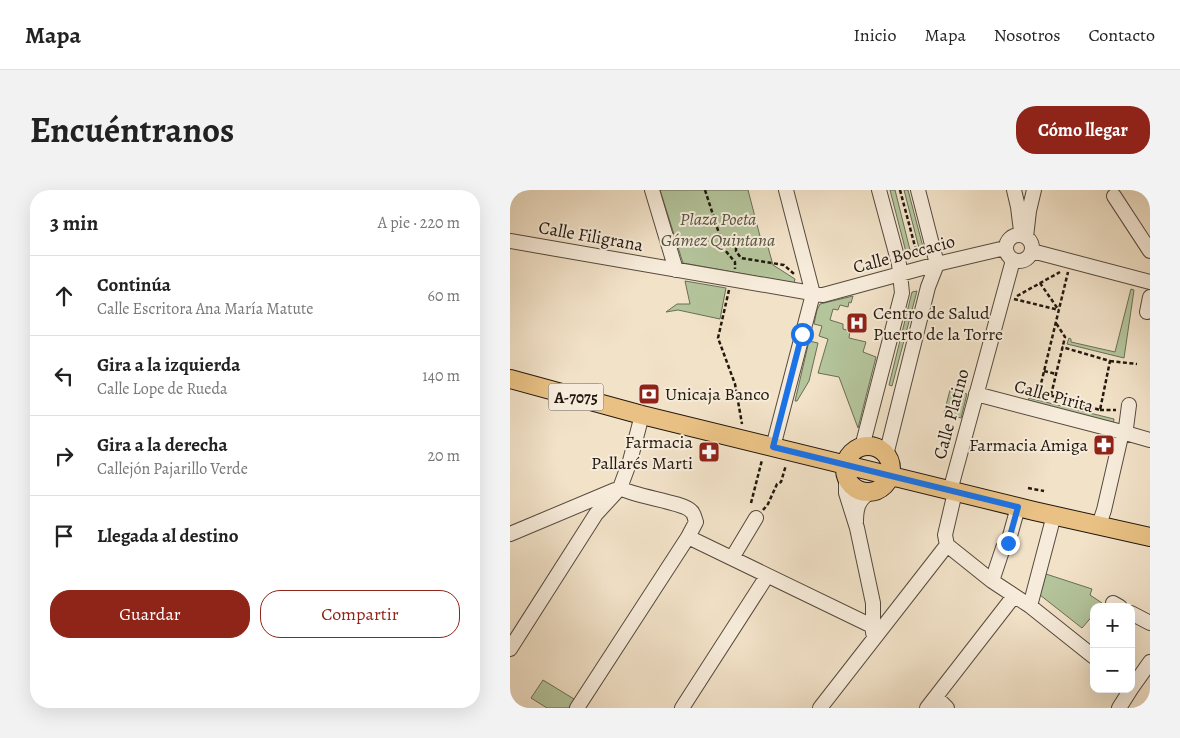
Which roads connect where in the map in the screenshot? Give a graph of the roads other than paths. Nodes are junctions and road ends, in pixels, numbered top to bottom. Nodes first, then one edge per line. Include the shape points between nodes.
1 (652, 190) edge
2 (786, 190) edge
3 (879, 190) edge
4 (918, 190) edge
5 (1014, 190) edge
6 (1034, 190) edge
7 (1114, 196) dead end
8 (1024, 236) junction
9 (510, 240) edge
10 (1005, 248) junction
11 (1032, 251) junction
12 (1150, 251) edge
13 (1013, 260) junction
14 (937, 264) junction
15 (676, 270) junction
16 (901, 274) junction
17 (1150, 282) edge
18 (813, 294) junction
19 (1150, 297) edge
20 (1147, 312) dead end
21 (510, 379) edge
22 (976, 394) junction
23 (1129, 405) dead end
24 (642, 415) junction
25 (1122, 432) junction
26 (1150, 440) edge
27 (862, 447) junction
28 (775, 453) junction
29 (886, 455) junction
30 (845, 470) junction
31 (890, 476) junction
32 (620, 488) junction
33 (952, 491) junction
34 (869, 493) junction
35 (1018, 507) junction
36 (1054, 515) junction
37 (756, 518) road end
38 (1099, 525) junction
39 (857, 528) junction
40 (510, 534) edge
41 (1146, 535) edge
42 (688, 537) junction
43 (947, 545) junction
44 (732, 558) junction
45 (767, 576) junction
46 (992, 581) junction
47 (1014, 596) junction
48 (873, 604) junction
49 (1030, 606) junction
50 (897, 609) junction
51 (1135, 615) edge
52 (1150, 623) edge
53 (873, 633) junction
54 (510, 649) edge
55 (1090, 654) edge
56 (1150, 662) edge
57 (1135, 683) edge
58 (1128, 693) edge
59 (931, 702) edge
60 (577, 708) edge
61 (682, 708) edge
62 (820, 708) edge
63 (947, 708) edge
64 (1119, 708) edge

1 - 15 street
2 - 18 street
3 - 16 street
4 - 14 street
5 - 8 street
6 - 8 street
7 - 12 street
8 - 10 street via 1013,235
8 - 11 street via 1031,243
9 - 15 street, Calle Filigrana
10 - 13 street via 1007,256
10 - 14 street, Calle Boccacio
11 - 13 street via 1020,262
11 - 17 street
13 - 22 street, Calle Platino via 1008,297
14 - 16 street, Calle Boccacio
14 - 29 street via 928,287
15 - 18 street, Calle Filigrana
16 - 18 street, Calle Boccacio via 823,295
16 - 27 street via 902,293
18 - 28 street
19 - 20 street
21 - 24 main road, A-7075
22 - 25 street, Calle Pirita
22 - 33 street, Calle Platino
23 - 25 street via 1126,428
24 - 28 main road, A-7075 via 740,439
24 - 32 street
25 - 26 street, Calle Pirita
25 - 38 street
27 - 29 main road via 876,448
27 - 30 main road via 848,456
28 - 30 main road, A-7075
29 - 31 main road via 890,461
30 - 31 main road, A-7075
30 - 34 main road via 852,487
30 - 39 street via 846,493
31 - 33 main road, A-7075
31 - 34 main road via 886,484
32 - 40 street
32 - 42 street via 692,511 696,522
32 - 54 street via 596,514
33 - 35 main road, A-7075
33 - 43 street, Calle Platino via 945,535
34 - 39 street via 861,499 856,512
35 - 36 main road, A-7075
35 - 46 street
36 - 38 main road, A-7075
36 - 49 street
37 - 44 street
38 - 41 main road, A-7075
39 - 48 street
42 - 44 street
42 - 60 street
43 - 46 street
43 - 50 street
44 - 45 street
45 - 53 street
45 - 61 street
46 - 47 street
47 - 49 street
47 - 59 street
48 - 50 street via 889,612
48 - 53 street
49 - 55 street
50 - 53 street
51 - 52 street
53 - 62 street
56 - 57 street
58 - 64 street
59 - 63 street

